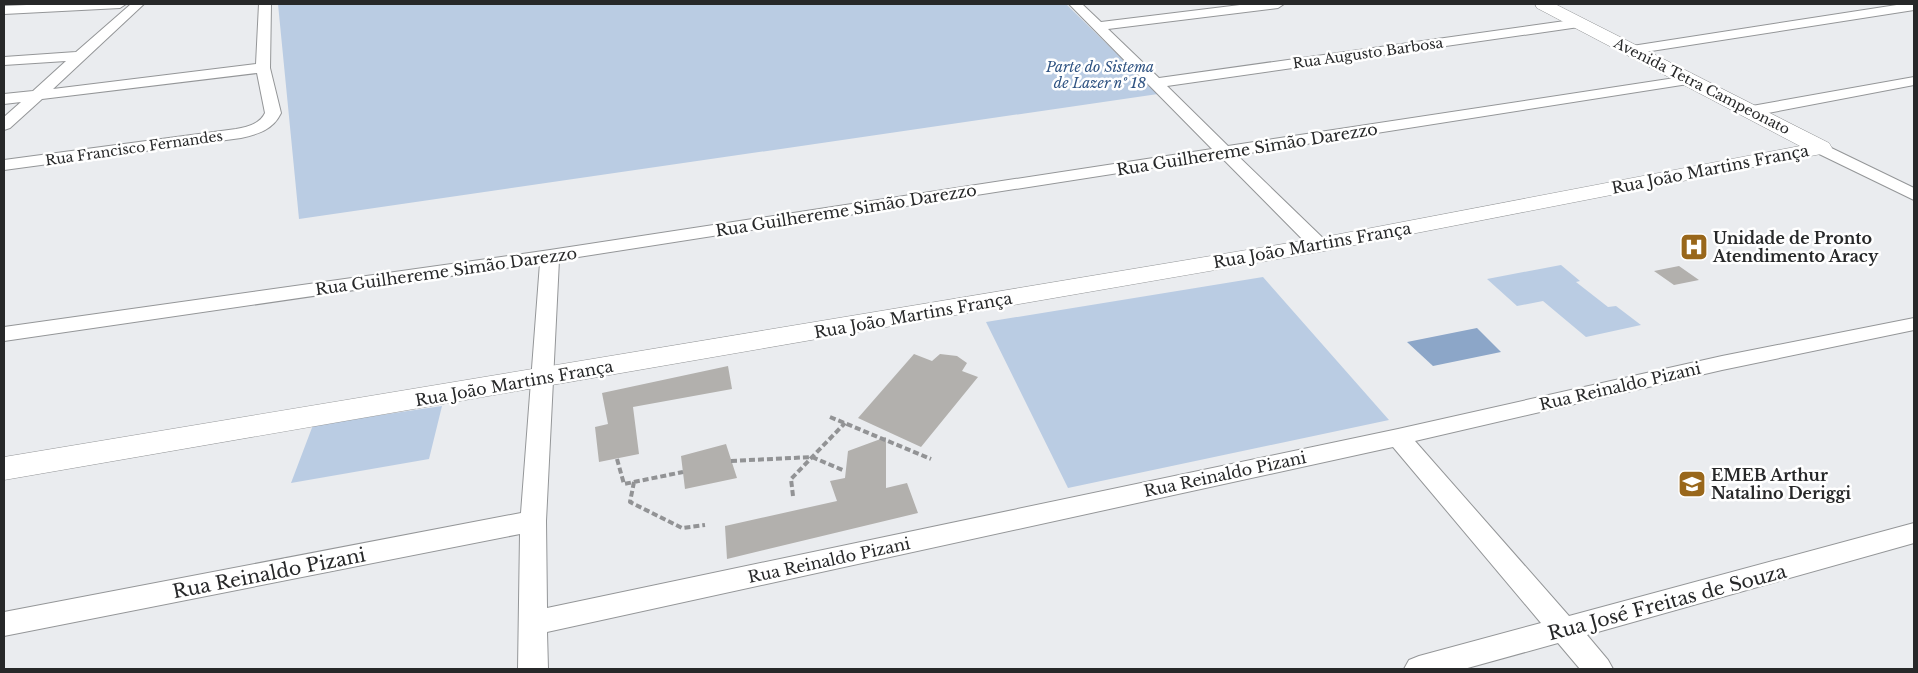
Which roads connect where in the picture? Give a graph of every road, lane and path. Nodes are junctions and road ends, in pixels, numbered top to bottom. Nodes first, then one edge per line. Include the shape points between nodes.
1 (8, 4) edge
2 (120, 4) edge
3 (138, 4) edge
4 (264, 4) edge
5 (1075, 4) edge
6 (1278, 4) edge
7 (1543, 4) edge
8 (1914, 6) edge
9 (4, 9) edge
10 (1579, 23) junction
11 (1098, 26) junction
12 (1632, 50) junction
13 (81, 56) junction
14 (4, 61) edge
15 (262, 68) junction
16 (1688, 80) junction
17 (1914, 81) edge
18 (1158, 83) junction
19 (38, 96) junction
20 (4, 99) edge
21 (1752, 111) junction
22 (4, 125) edge
23 (1821, 148) junction
24 (1226, 152) junction
25 (4, 165) edge
26 (1910, 190) edge
27 (1319, 245) junction
28 (550, 256) junction
29 (1914, 324) edge
30 (4, 334) edge
31 (542, 379) junction
32 (830, 417) dead end
33 (845, 423) junction
34 (1398, 437) junction
35 (812, 457) junction
36 (617, 459) dead end
37 (932, 459) dead end
38 (731, 461) dead end
39 (4, 470) edge
40 (846, 471) dead end
41 (683, 472) dead end
42 (634, 482) junction
43 (793, 496) dead end
44 (533, 521) junction
45 (705, 525) dead end
46 (1914, 533) edge
47 (535, 623) junction
48 (4, 624) edge
49 (1564, 630) junction
50 (533, 669) edge
51 (1419, 669) edge
52 (1598, 669) edge

1 - 9 street
2 - 9 street
3 - 13 street
4 - 15 street
5 - 11 street
6 - 11 street
7 - 10 main road, Avenida Tetra Campeonato
8 - 12 street
10 - 12 main road, Avenida Tetra Campeonato
10 - 18 street, Rua Augusto Barbosa
11 - 18 street
12 - 16 main road, Avenida Tetra Campeonato
13 - 14 street
13 - 19 street
15 - 19 street
15 - 25 street, Rua Francisco Fernandes via 273,113 263,125 236,134
16 - 21 main road, Avenida Tetra Campeonato
16 - 24 street, Rua Guilhereme Simão Darezzo
17 - 21 street
18 - 24 street
19 - 20 street
19 - 22 street
21 - 23 main road, Avenida Tetra Campeonato
23 - 26 street, Avenida Tetra Campeonato
23 - 27 main road, Rua João Martins França
24 - 27 street
24 - 28 street, Rua Guilhereme Simão Darezzo
27 - 31 main road, Rua João Martins França
28 - 30 street, Rua Guilhereme Simão Darezzo
28 - 31 street
29 - 34 street, Rua Reinaldo Pizani via 1722,362
31 - 39 main road, Rua João Martins França
31 - 44 street
32 - 33 path
33 - 35 path
33 - 37 path
34 - 47 street, Rua Reinaldo Pizani
34 - 49 street
35 - 38 path
35 - 40 path
35 - 43 path via 791,479
36 - 42 path via 624,484
41 - 42 path
42 - 45 path via 630,502 682,528
44 - 47 street
44 - 48 street, Rua Reinaldo Pizani
46 - 49 street, Rua José Freitas de Souza
47 - 50 street
49 - 51 street, Rua José Freitas de Souza
49 - 52 street

